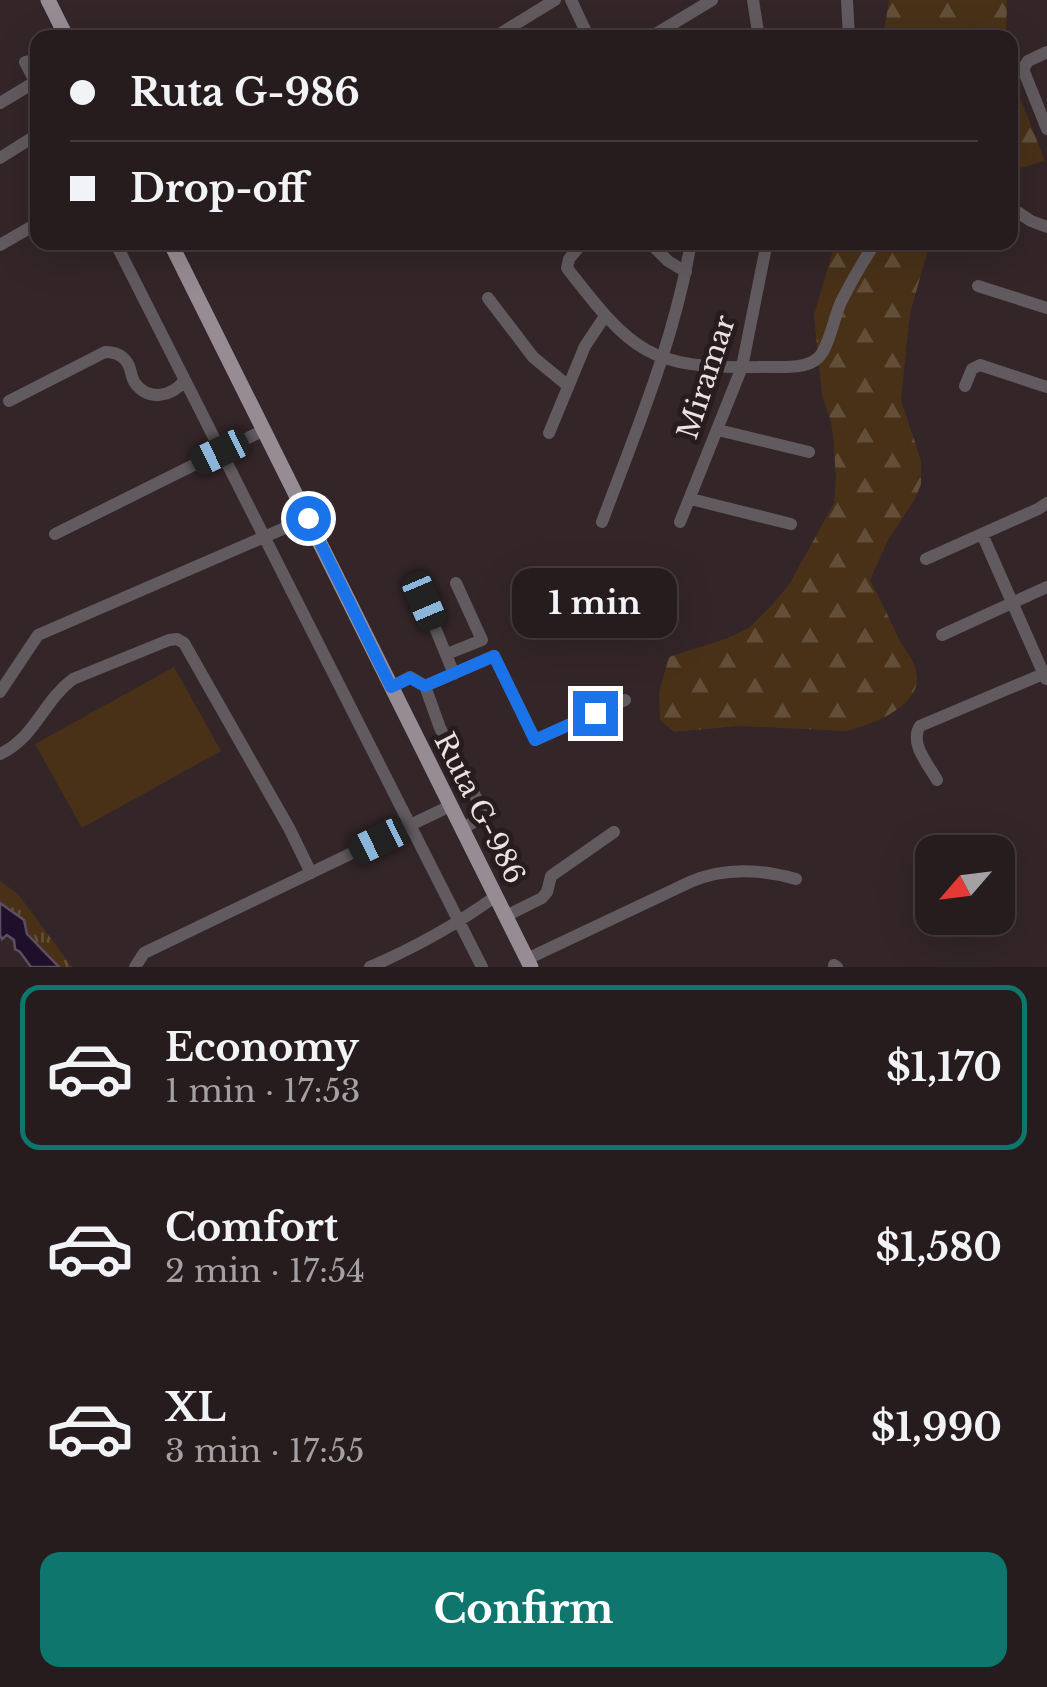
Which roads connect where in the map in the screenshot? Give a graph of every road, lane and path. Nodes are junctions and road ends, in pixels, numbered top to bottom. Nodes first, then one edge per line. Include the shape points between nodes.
1 (48, 0) edge
2 (555, 0) edge
3 (571, 0) edge
4 (712, 0) edge
5 (753, 0) edge
6 (847, 0) edge
7 (678, 21) junction
8 (63, 30) edge
9 (505, 30) edge
10 (585, 30) edge
11 (662, 30) edge
12 (680, 30) edge
13 (758, 30) edge
14 (849, 30) edge
15 (1047, 52) edge
16 (30, 88) edge
17 (0, 103) edge
18 (1047, 129) edge
19 (30, 139) edge
20 (0, 158) edge
21 (1018, 212) edge
22 (30, 227) edge
23 (1047, 227) edge
24 (0, 245) edge
25 (119, 250) edge
26 (174, 250) edge
27 (576, 250) edge
28 (657, 250) edge
29 (689, 250) edge
30 (766, 250) edge
31 (871, 250) edge
32 (686, 272) junction
33 (978, 286) dead end
34 (488, 298) dead end
35 (1047, 308) edge
36 (605, 316) junction
37 (662, 358) junction
38 (742, 367) junction
39 (184, 381) junction
40 (568, 384) junction
41 (965, 386) dead end
42 (1047, 387) edge
43 (9, 401) dead end
44 (264, 430) junction
45 (718, 430) junction
46 (549, 433) dead end
47 (220, 452) junction
48 (809, 452) dead end
49 (691, 499) junction
50 (1047, 502) edge
51 (308, 518) junction
52 (602, 522) dead end
53 (680, 522) dead end
54 (791, 524) dead end
55 (55, 534) dead end
56 (982, 534) junction
57 (264, 537) junction
58 (926, 558) dead end
59 (456, 582) dead end
60 (1047, 587) edge
61 (424, 601) dead end
62 (1012, 603) junction
63 (942, 635) dead end
64 (447, 654) junction
65 (454, 674) junction
66 (1045, 678) edge
67 (425, 686) junction
68 (391, 687) junction
69 (0, 692) edge
70 (625, 700) dead end
71 (0, 754) edge
72 (937, 780) dead end
73 (450, 806) junction
74 (412, 825) junction
75 (462, 830) junction
76 (614, 832) dead end
77 (311, 873) junction
78 (796, 879) dead end
79 (496, 896) junction
80 (506, 916) junction
81 (459, 922) junction
82 (530, 963) edge
83 (135, 967) edge
84 (370, 967) edge
85 (482, 967) edge

1 - 8 main road
2 - 9 street
3 - 10 street
4 - 7 street
5 - 13 street
6 - 14 street
7 - 11 street
7 - 12 street
15 - 18 street via 1028,61 1023,72
16 - 17 street
19 - 20 street
21 - 23 street
22 - 24 street
25 - 39 street
26 - 44 main road, Ruta G-986
27 - 36 street via 567,268
28 - 32 street
29 - 32 street
30 - 38 street, Miramar
31 - 38 street via 818,358
32 - 37 street
33 - 35 street
34 - 40 street via 533,358
36 - 37 street
36 - 40 street
37 - 38 street
37 - 52 street
38 - 45 street, Miramar
39 - 43 street via 171,393 148,393 134,382 126,360 104,352
39 - 47 street
40 - 46 street
41 - 42 street via 980,365
44 - 47 street
44 - 51 main road, Ruta G-986
45 - 48 street
45 - 49 street, Miramar
47 - 55 street
47 - 57 street
49 - 53 street, Miramar
49 - 54 street
50 - 56 street
51 - 57 street
51 - 68 main road, Ruta G-986
56 - 58 street
56 - 62 street
57 - 69 street via 38,634
57 - 74 street
59 - 64 street via 482,640
60 - 62 street
61 - 64 street
62 - 63 street
62 - 66 street
64 - 65 street
65 - 67 street
65 - 70 street via 494,656 535,740
66 - 72 street via 920,726 916,741
67 - 68 street via 410,678
67 - 75 street via 485,814
68 - 73 main road, Ruta G-986
71 - 77 street via 24,739 72,679 181,641
73 - 74 street
73 - 75 main road, Ruta G-986
74 - 77 street
74 - 81 street
75 - 79 main road, Ruta G-986
76 - 80 street via 551,876 542,898
77 - 83 street via 144,953
78 - 82 street via 742,871 701,877
79 - 80 main road, Ruta G-986
79 - 81 street
80 - 82 main road, Ruta G-986
81 - 84 street
81 - 85 street

